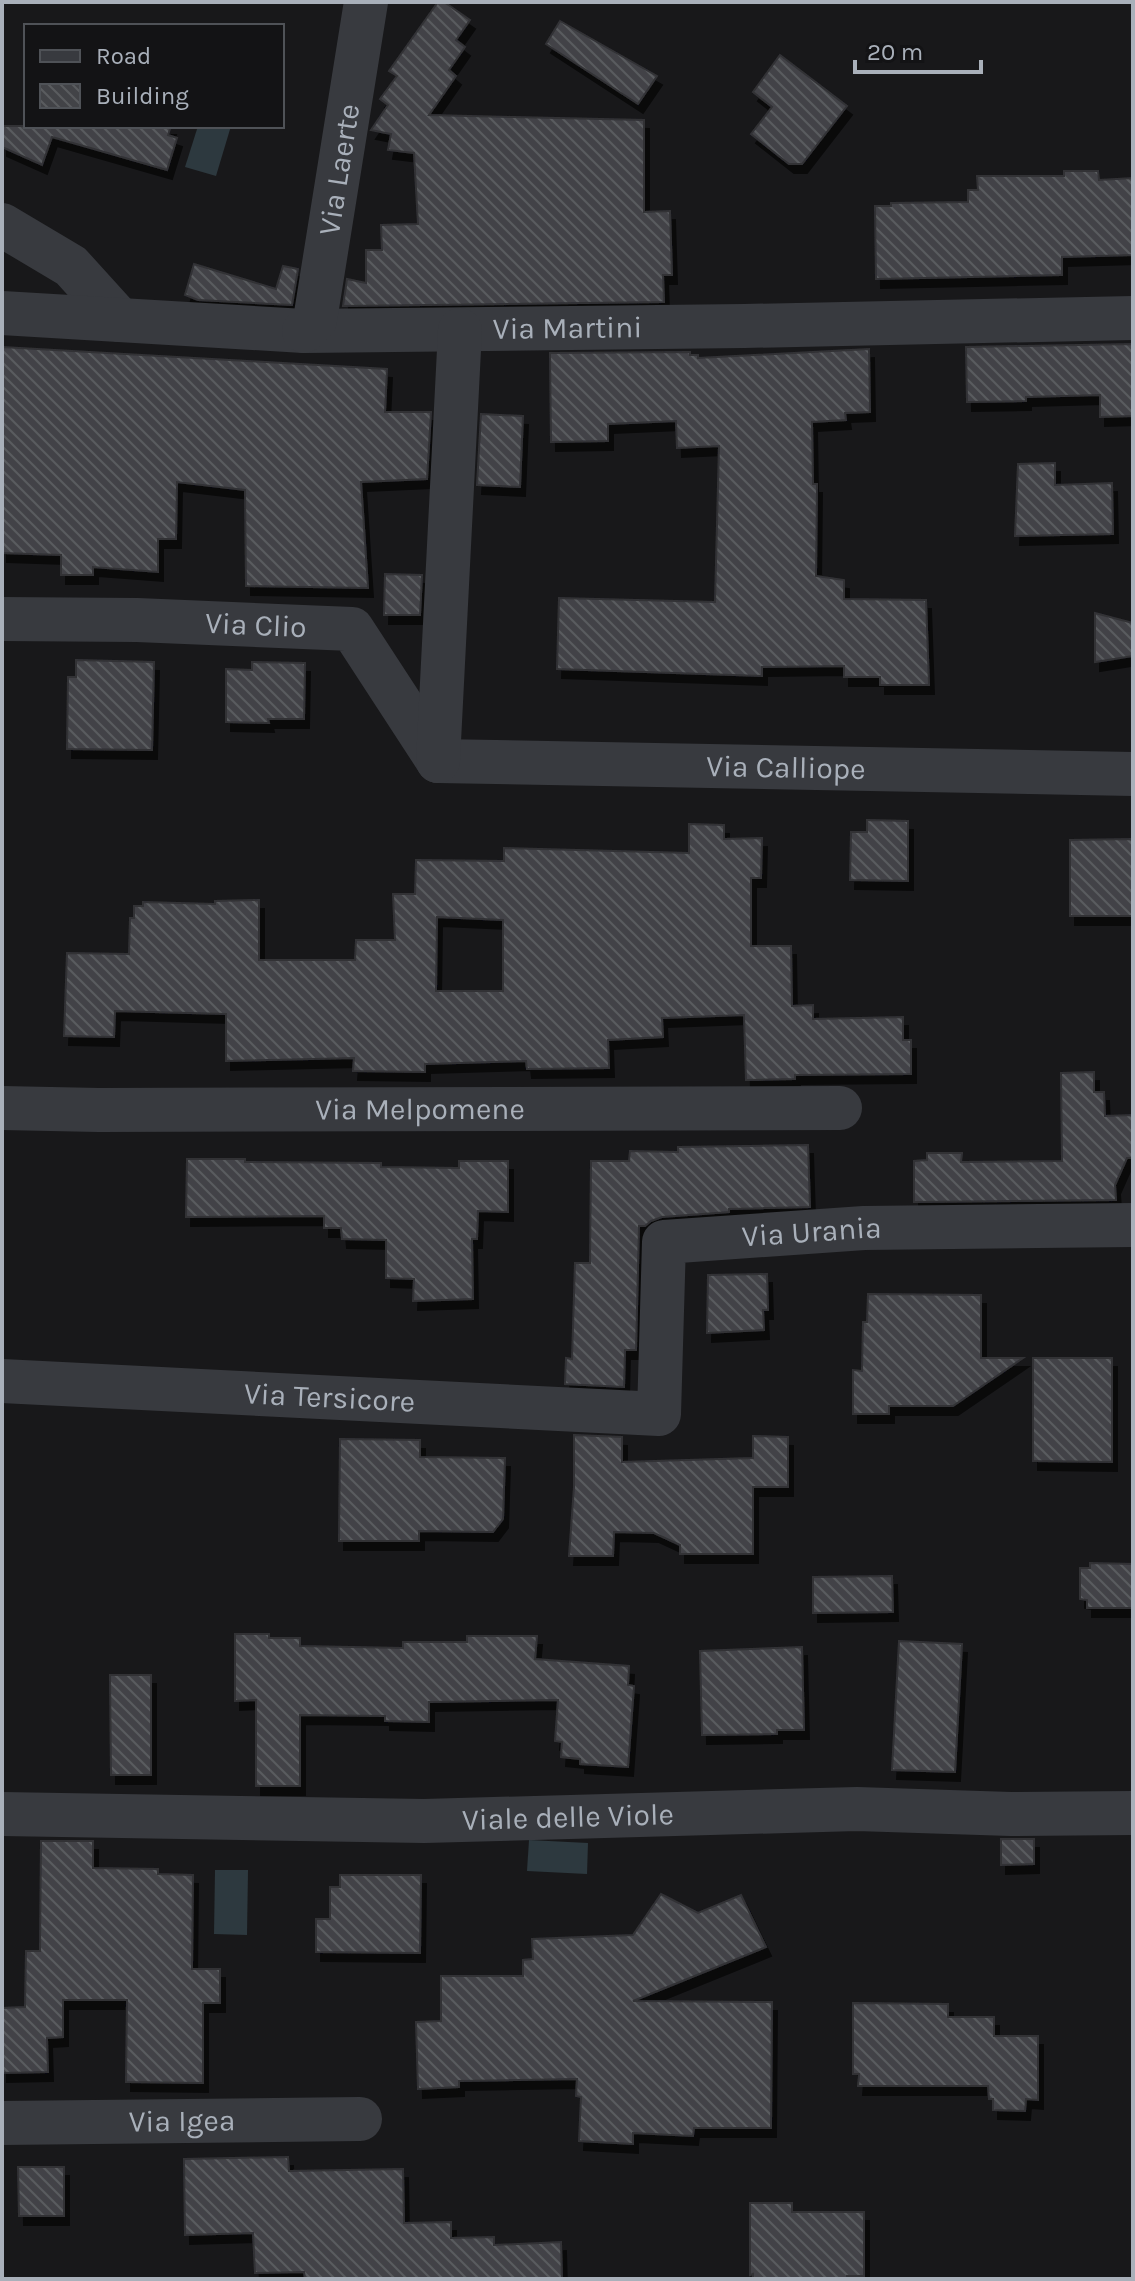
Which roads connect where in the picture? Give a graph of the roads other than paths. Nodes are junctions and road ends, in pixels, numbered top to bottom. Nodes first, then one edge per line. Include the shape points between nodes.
1 (366, 2) edge
2 (2, 225) edge
3 (2, 313) edge
4 (1133, 318) edge
5 (120, 320) junction
6 (460, 330) junction
7 (304, 331) junction
8 (2, 619) edge
9 (438, 761) junction
10 (1133, 774) edge
11 (2, 1108) edge
12 (840, 1108) dead end
13 (1133, 1225) edge
14 (2, 1381) edge
15 (659, 1414) joint
16 (1133, 1813) edge
17 (2, 1814) edge
18 (360, 2119) dead end
19 (2, 2123) edge

1 - 7 street, Via Laerte via 315,320
2 - 5 street via 71,266
3 - 5 street, Via Martini
4 - 6 street, Via Martini
5 - 7 street, Via Martini
6 - 7 street, Via Martini
6 - 9 street
8 - 9 street, Via Clio via 352,629
9 - 10 street, Via Calliope
11 - 12 street, Via Melpomene
13 - 15 street, Via Urania via 864,1228 664,1242
14 - 15 street, Via Tersicore
16 - 17 street, Viale delle Viole via 857,1809 424,1821
18 - 19 street, Via Igea

